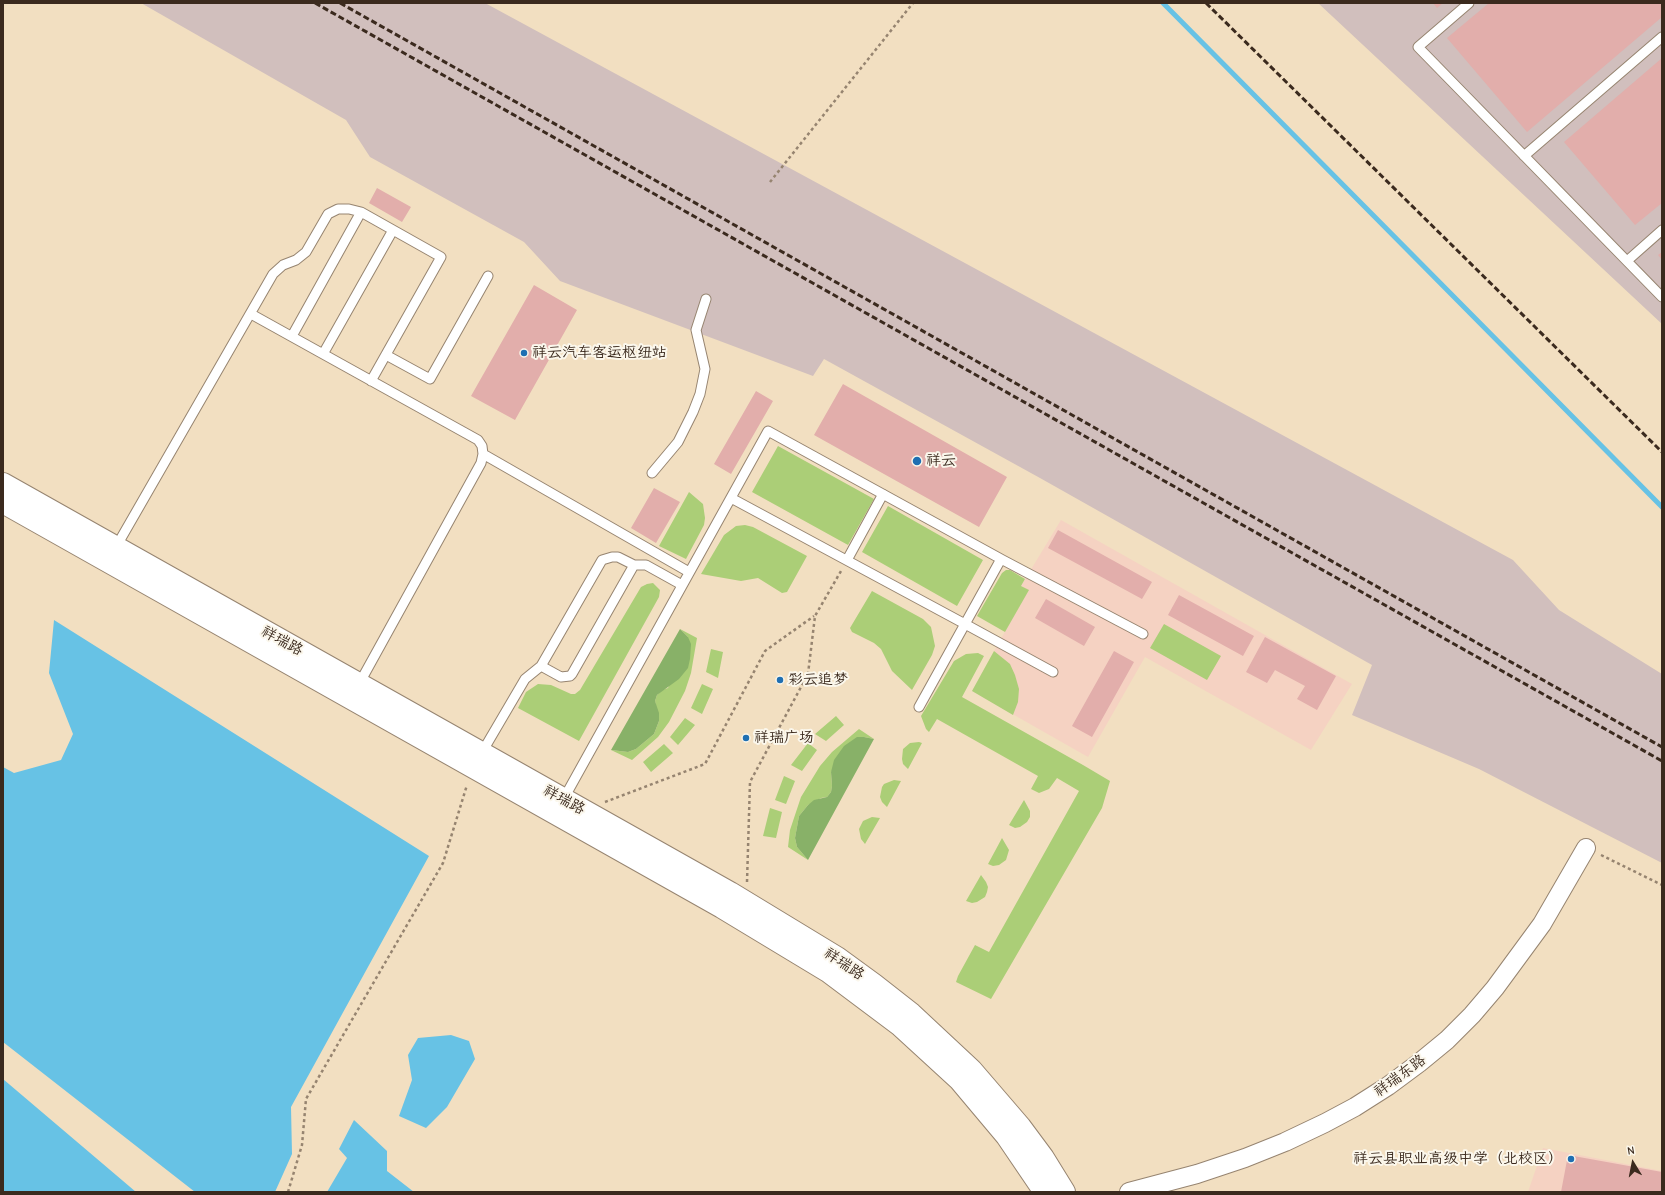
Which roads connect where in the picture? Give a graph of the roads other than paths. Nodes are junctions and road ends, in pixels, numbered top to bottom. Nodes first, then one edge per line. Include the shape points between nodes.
1 (1469, 3) edge
2 (1662, 37) edge
3 (1524, 156) junction
4 (361, 212) junction
5 (393, 230) junction
6 (1662, 230) edge
7 (1627, 261) junction
8 (488, 276) dead end
9 (1662, 297) edge
10 (706, 299) dead end
11 (250, 314) junction
12 (292, 336) junction
13 (323, 354) junction
14 (386, 355) junction
15 (371, 381) junction
16 (483, 454) junction
17 (652, 473) dead end
18 (3, 484) edge
19 (883, 494) junction
20 (731, 498) junction
21 (3, 502) edge
22 (112, 554) junction
23 (1001, 559) junction
24 (847, 560) junction
25 (634, 565) junction
26 (689, 572) junction
27 (682, 585) junction
28 (965, 624) junction
29 (1143, 634) dead end
30 (541, 666) junction
31 (1053, 672) dead end
32 (359, 684) junction
33 (920, 707) dead end
34 (477, 760) junction
35 (560, 806) junction
36 (1586, 848) road end
37 (1045, 1192) edge
38 (1064, 1192) edge
39 (1128, 1192) edge

1 - 3 lane via 1418,47
2 - 3 lane
3 - 7 lane
4 - 5 lane
4 - 11 lane via 349,208 338,209 328,214 306,252 273,274
4 - 12 lane
5 - 13 lane
5 - 14 lane via 441,257
6 - 7 lane
7 - 9 lane
8 - 14 lane via 430,379
10 - 17 lane via 696,330 705,369 700,394 678,442
11 - 12 lane
11 - 22 lane
12 - 13 lane
13 - 15 lane
14 - 15 lane
15 - 16 lane via 478,440
16 - 26 lane
16 - 32 lane via 481,462
18 - 22 main road, 祥瑞路
19 - 20 lane via 768,431
19 - 23 lane
19 - 24 lane
20 - 24 lane
20 - 26 lane
21 - 22 main road, 祥瑞路
22 - 32 main road, 祥瑞路
22 - 34 main road, 祥瑞路
23 - 28 lane
23 - 29 lane
24 - 28 lane
25 - 27 lane via 651,567
25 - 30 lane via 618,557 602,560
25 - 30 lane via 572,674 561,677
26 - 27 lane
27 - 35 lane
28 - 31 lane
28 - 33 lane
30 - 34 lane via 525,679
32 - 34 main road, 祥瑞路
34 - 35 main road, 祥瑞路
35 - 37 main road, 祥瑞路 via 828,971 903,1027 960,1080 1007,1136
35 - 38 main road, 祥瑞路 via 586,812 745,902 836,958 874,985 946,1044 981,1081 1020,1126
36 - 39 street, 祥瑞东路 via 1542,924 1495,988 1467,1020 1419,1063 1355,1107 1285,1142 1197,1174

